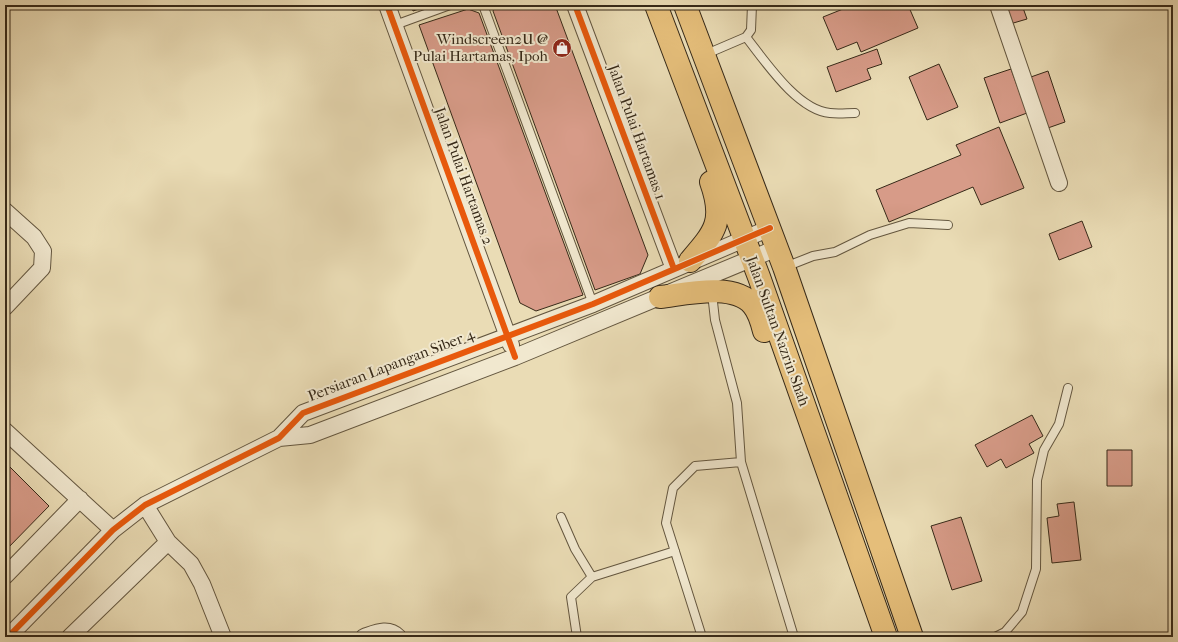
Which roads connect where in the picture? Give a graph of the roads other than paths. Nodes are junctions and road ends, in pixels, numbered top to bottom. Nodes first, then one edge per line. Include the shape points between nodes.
1 (387, 5) edge
2 (450, 5) edge
3 (484, 5) edge
4 (575, 5) edge
5 (656, 5) edge
6 (684, 5) edge
7 (752, 5) edge
8 (998, 5) edge
9 (394, 25) junction
10 (665, 28) junction
11 (746, 37) junction
12 (704, 55) junction
13 (855, 113) dead end
14 (1059, 183) dead end
15 (5, 211) edge
16 (948, 225) dead end
17 (744, 238) junction
18 (777, 247) junction
19 (752, 258) junction
20 (682, 265) junction
21 (712, 291) junction
22 (660, 297) junction
23 (593, 304) junction
24 (5, 307) edge
25 (508, 335) junction
26 (515, 356) junction
27 (1068, 388) dead end
28 (7, 437) edge
29 (279, 438) junction
30 (741, 462) junction
31 (80, 499) junction
32 (145, 505) junction
33 (561, 517) dead end
34 (847, 529) junction
35 (114, 530) junction
36 (168, 542) junction
37 (675, 551) junction
38 (5, 576) edge
39 (592, 577) junction
40 (8, 637) edge
41 (70, 637) edge
42 (223, 637) edge
43 (364, 637) edge
44 (398, 637) edge
45 (577, 637) edge
46 (702, 637) edge
47 (794, 637) edge
48 (886, 637) edge
49 (912, 637) edge
50 (995, 637) edge

1 - 9 street, Jalan Pulai Hartamas 2
2 - 9 lane
3 - 23 lane
4 - 20 street, Jalan Pulai Hartamas 1
5 - 10 highway, Jalan Sultan Nazrin Shah
6 - 12 highway, Jalan Sultan Nazrin Shah
7 - 11 lane via 751,30
8 - 14 street
9 - 25 street, Jalan Pulai Hartamas 2
10 - 17 highway, Jalan Sultan Nazrin Shah
10 - 20 highway via 664,54 718,201 718,219 709,239
11 - 12 lane
11 - 13 lane via 781,80 803,102 828,113
12 - 18 highway, Jalan Sultan Nazrin Shah
15 - 24 street via 34,237 43,251 42,268
16 - 18 lane via 909,223 870,234 835,252 813,256
17 - 18 street, Persiaran Lapangan Siber 4
17 - 19 highway, Jalan Sultan Nazrin Shah
17 - 20 street, Persiaran Lapangan Siber 4
18 - 19 street, Persiaran Lapangan Siber 4
18 - 49 highway, Jalan Sultan Nazrin Shah
19 - 22 street, Persiaran Lapangan Siber 4
19 - 34 highway, Jalan Sultan Nazrin Shah
20 - 23 street, Persiaran Lapangan Siber 4
21 - 22 highway
21 - 30 lane via 715,320 737,402
21 - 34 highway via 741,296 754,305 796,422 825,493
22 - 26 street, Persiaran Lapangan Siber 4
23 - 25 street, Persiaran Lapangan Siber 4
25 - 26 street, Jalan Pulai Hartamas 2
25 - 29 street, Persiaran Lapangan Siber 4 via 303,412
26 - 29 street, Persiaran Lapangan Siber 4 via 310,435
27 - 50 lane via 1059,424 1044,450 1037,480 1036,569 1022,612 1005,632
28 - 31 street
29 - 32 street, Persiaran Lapangan Siber 4
30 - 37 lane via 695,466 673,488 666,523
30 - 47 lane
31 - 35 street
31 - 38 street
32 - 35 street, Persiaran Lapangan Siber 4
32 - 36 street
33 - 39 lane via 575,549
34 - 48 highway, Jalan Sultan Nazrin Shah
35 - 40 street, Persiaran Lapangan Siber 4
36 - 41 street
36 - 42 street via 191,564 202,584
37 - 39 lane
37 - 46 lane
39 - 45 lane via 571,597
43 - 44 street via 381,631 394,633

